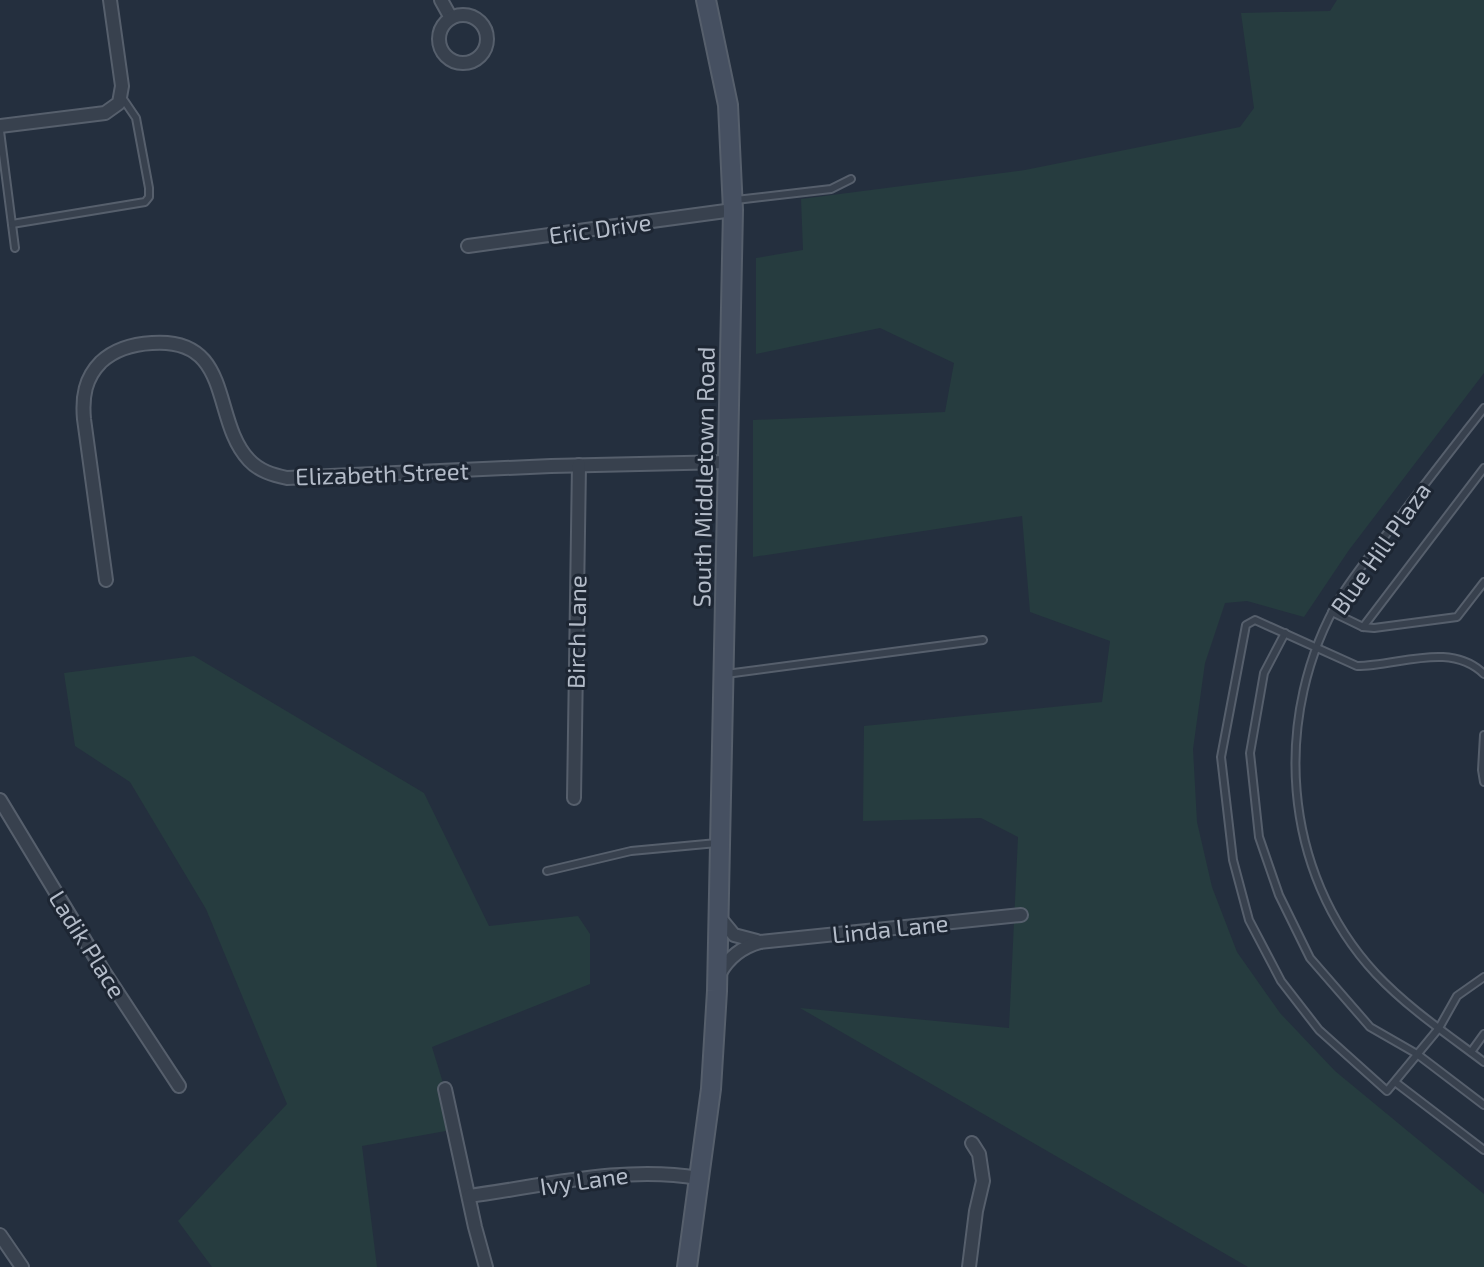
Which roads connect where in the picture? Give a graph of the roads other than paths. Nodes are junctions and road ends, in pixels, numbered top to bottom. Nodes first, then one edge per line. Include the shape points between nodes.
1 (110, 0) edge
2 (441, 0) edge
3 (706, 0) edge
4 (451, 18) junction
5 (121, 96) junction
6 (0, 128) edge
7 (851, 179) dead end
8 (733, 205) junction
9 (12, 224) junction
10 (468, 246) dead end
11 (15, 248) dead end
12 (1484, 408) edge
13 (728, 462) junction
14 (579, 465) junction
15 (1484, 468) edge
16 (106, 580) dead end
17 (1484, 582) edge
18 (1332, 612) junction
19 (1363, 627) junction
20 (1285, 633) junction
21 (983, 640) dead end
22 (1316, 647) junction
23 (722, 674) junction
24 (1484, 674) edge
25 (1484, 735) edge
26 (1484, 782) edge
27 (574, 798) dead end
28 (0, 800) edge
29 (719, 843) junction
30 (547, 871) dead end
31 (718, 914) junction
32 (1021, 915) dead end
33 (760, 942) junction
34 (1484, 977) edge
35 (717, 979) junction
36 (1439, 1028) junction
37 (1484, 1034) edge
38 (1471, 1052) junction
39 (1417, 1054) junction
40 (1484, 1062) edge
41 (1395, 1082) junction
42 (179, 1086) dead end
43 (445, 1089) dead end
44 (1484, 1105) edge
45 (972, 1143) dead end
46 (1484, 1150) edge
47 (698, 1178) junction
48 (469, 1196) junction
49 (1, 1237) edge
50 (22, 1267) edge
51 (486, 1267) edge
52 (687, 1267) edge
53 (969, 1267) edge

1 - 5 street
2 - 4 street
3 - 8 street, South Middletown Road via 728,105
4 - 4 street via 439,32 441,49 456,62 474,60 485,50 485,28 470,16
5 - 6 street via 105,113
5 - 9 lane via 136,118 149,197 145,202
6 - 9 lane
7 - 8 lane via 831,189
8 - 10 street, Eric Drive
8 - 13 street, South Middletown Road
9 - 11 lane
12 - 18 lane, Blue Hill Plaza
13 - 14 street, Elizabeth Street
13 - 23 street, South Middletown Road
14 - 16 street, Elizabeth Street via 303,479 273,475 241,450 205,361 179,345 131,346 103,360 84,393
14 - 27 street, Birch Lane
15 - 19 lane
17 - 19 lane via 1457,617
18 - 19 lane
18 - 22 lane, Blue Hill Plaza
20 - 22 lane
20 - 39 lane via 1264,673 1250,753 1259,837 1279,895 1310,958 1370,1027
20 - 41 lane via 1255,620 1246,625 1221,757 1233,860 1249,920 1281,981 1319,1030 1387,1091
21 - 23 lane
22 - 24 lane via 1357,666 1445,656 1461,658
22 - 36 lane, Blue Hill Plaza via 1300,701 1294,757 1297,806 1308,853 1329,905 1360,955
23 - 29 street, South Middletown Road
25 - 26 lane
28 - 42 street, Ladik Place
29 - 30 lane via 631,851
29 - 31 street, South Middletown Road
31 - 33 street via 734,935
31 - 35 street, South Middletown Road
32 - 33 street, Linda Lane
33 - 35 street, Linda Lane via 734,955
34 - 36 lane via 1457,996
35 - 47 street, South Middletown Road via 711,1089
36 - 38 lane, Blue Hill Plaza
36 - 39 lane
37 - 38 lane
38 - 40 lane, Blue Hill Plaza
39 - 41 lane
39 - 44 lane
41 - 46 lane
43 - 48 street
45 - 53 street via 983,1181
47 - 48 street, Ivy Lane via 631,1173
47 - 52 street, South Middletown Road
48 - 51 street
49 - 50 street

